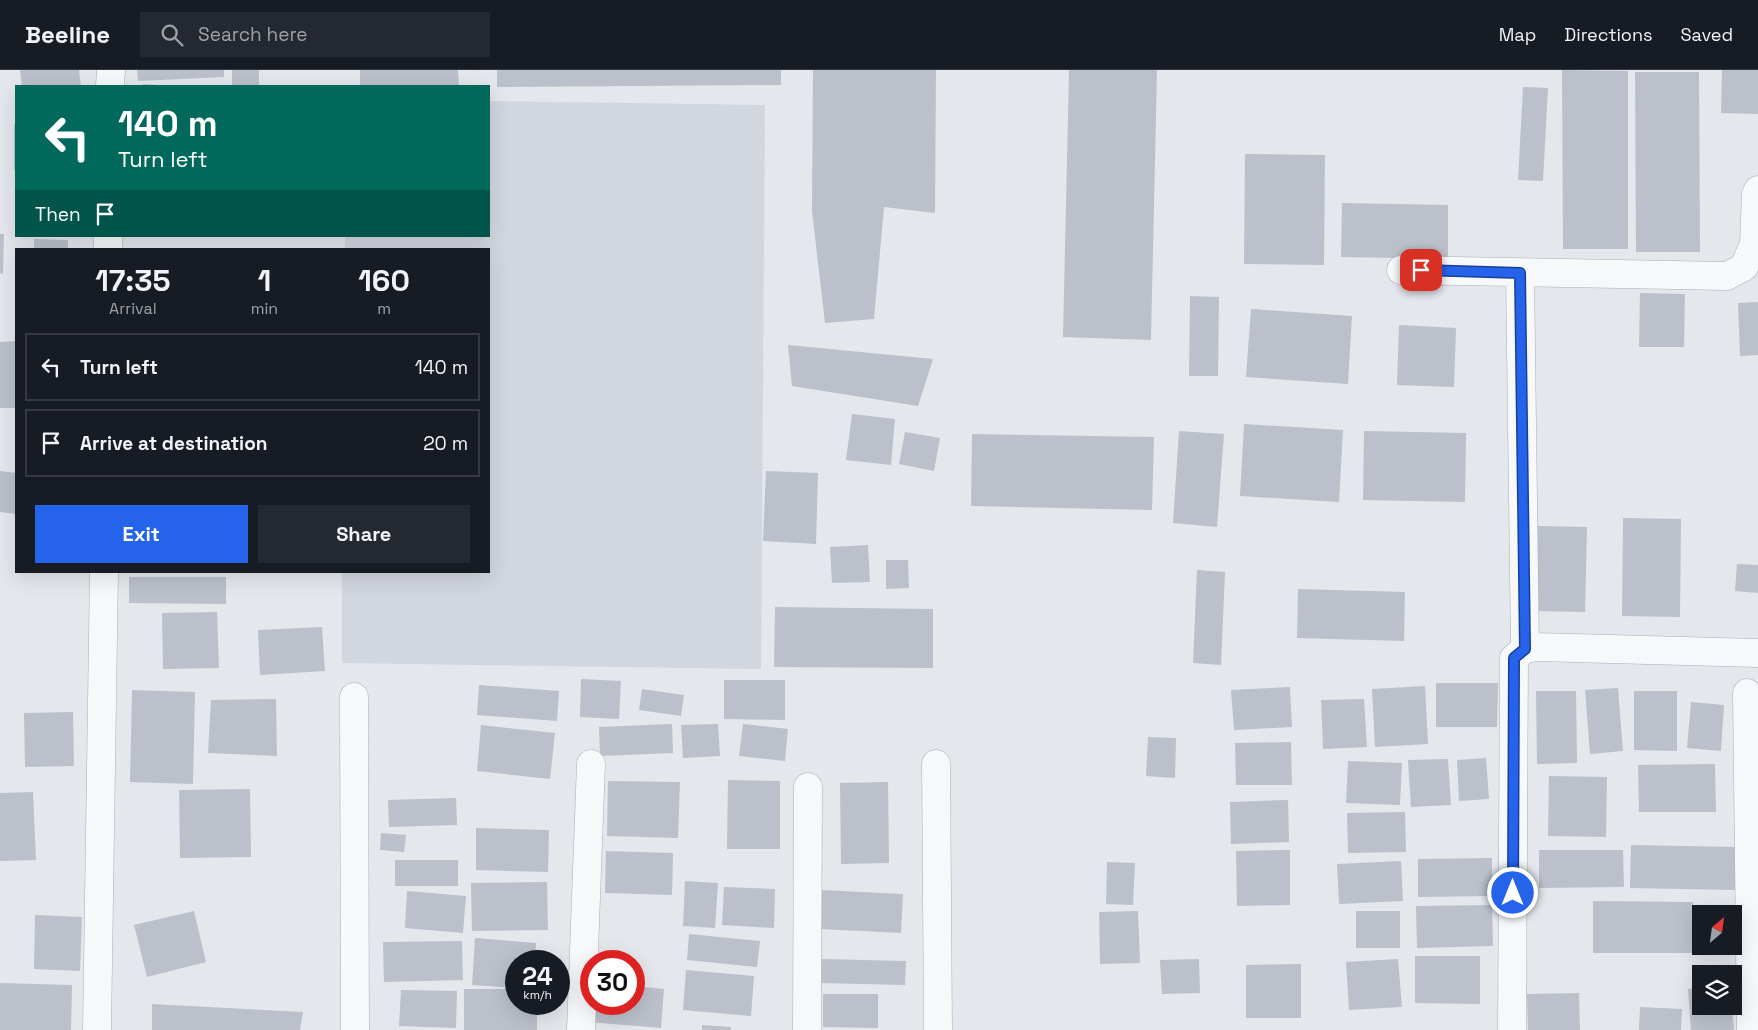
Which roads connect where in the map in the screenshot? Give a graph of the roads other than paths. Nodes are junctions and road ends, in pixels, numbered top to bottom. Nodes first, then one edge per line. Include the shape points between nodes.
1 (111, 70) edge
2 (110, 85) edge
3 (1758, 190) edge
4 (1401, 270) dead end
5 (1520, 273) junction
6 (104, 573) edge
7 (1525, 649) junction
8 (1758, 653) edge
9 (1747, 693) dead end
10 (354, 697) dead end
11 (591, 764) dead end
12 (936, 764) dead end
13 (808, 788) dead end
14 (97, 1030) edge
15 (354, 1030) edge
16 (581, 1030) edge
17 (807, 1030) edge
18 (938, 1030) edge
19 (1512, 1030) edge
20 (1751, 1030) edge

1 - 2 street
3 - 5 street via 1754,244 1744,267 1727,276
4 - 5 street
5 - 7 street
6 - 14 street
7 - 8 street
7 - 19 street via 1514,658
9 - 20 street
10 - 15 street
11 - 16 street
12 - 18 street
13 - 17 street

